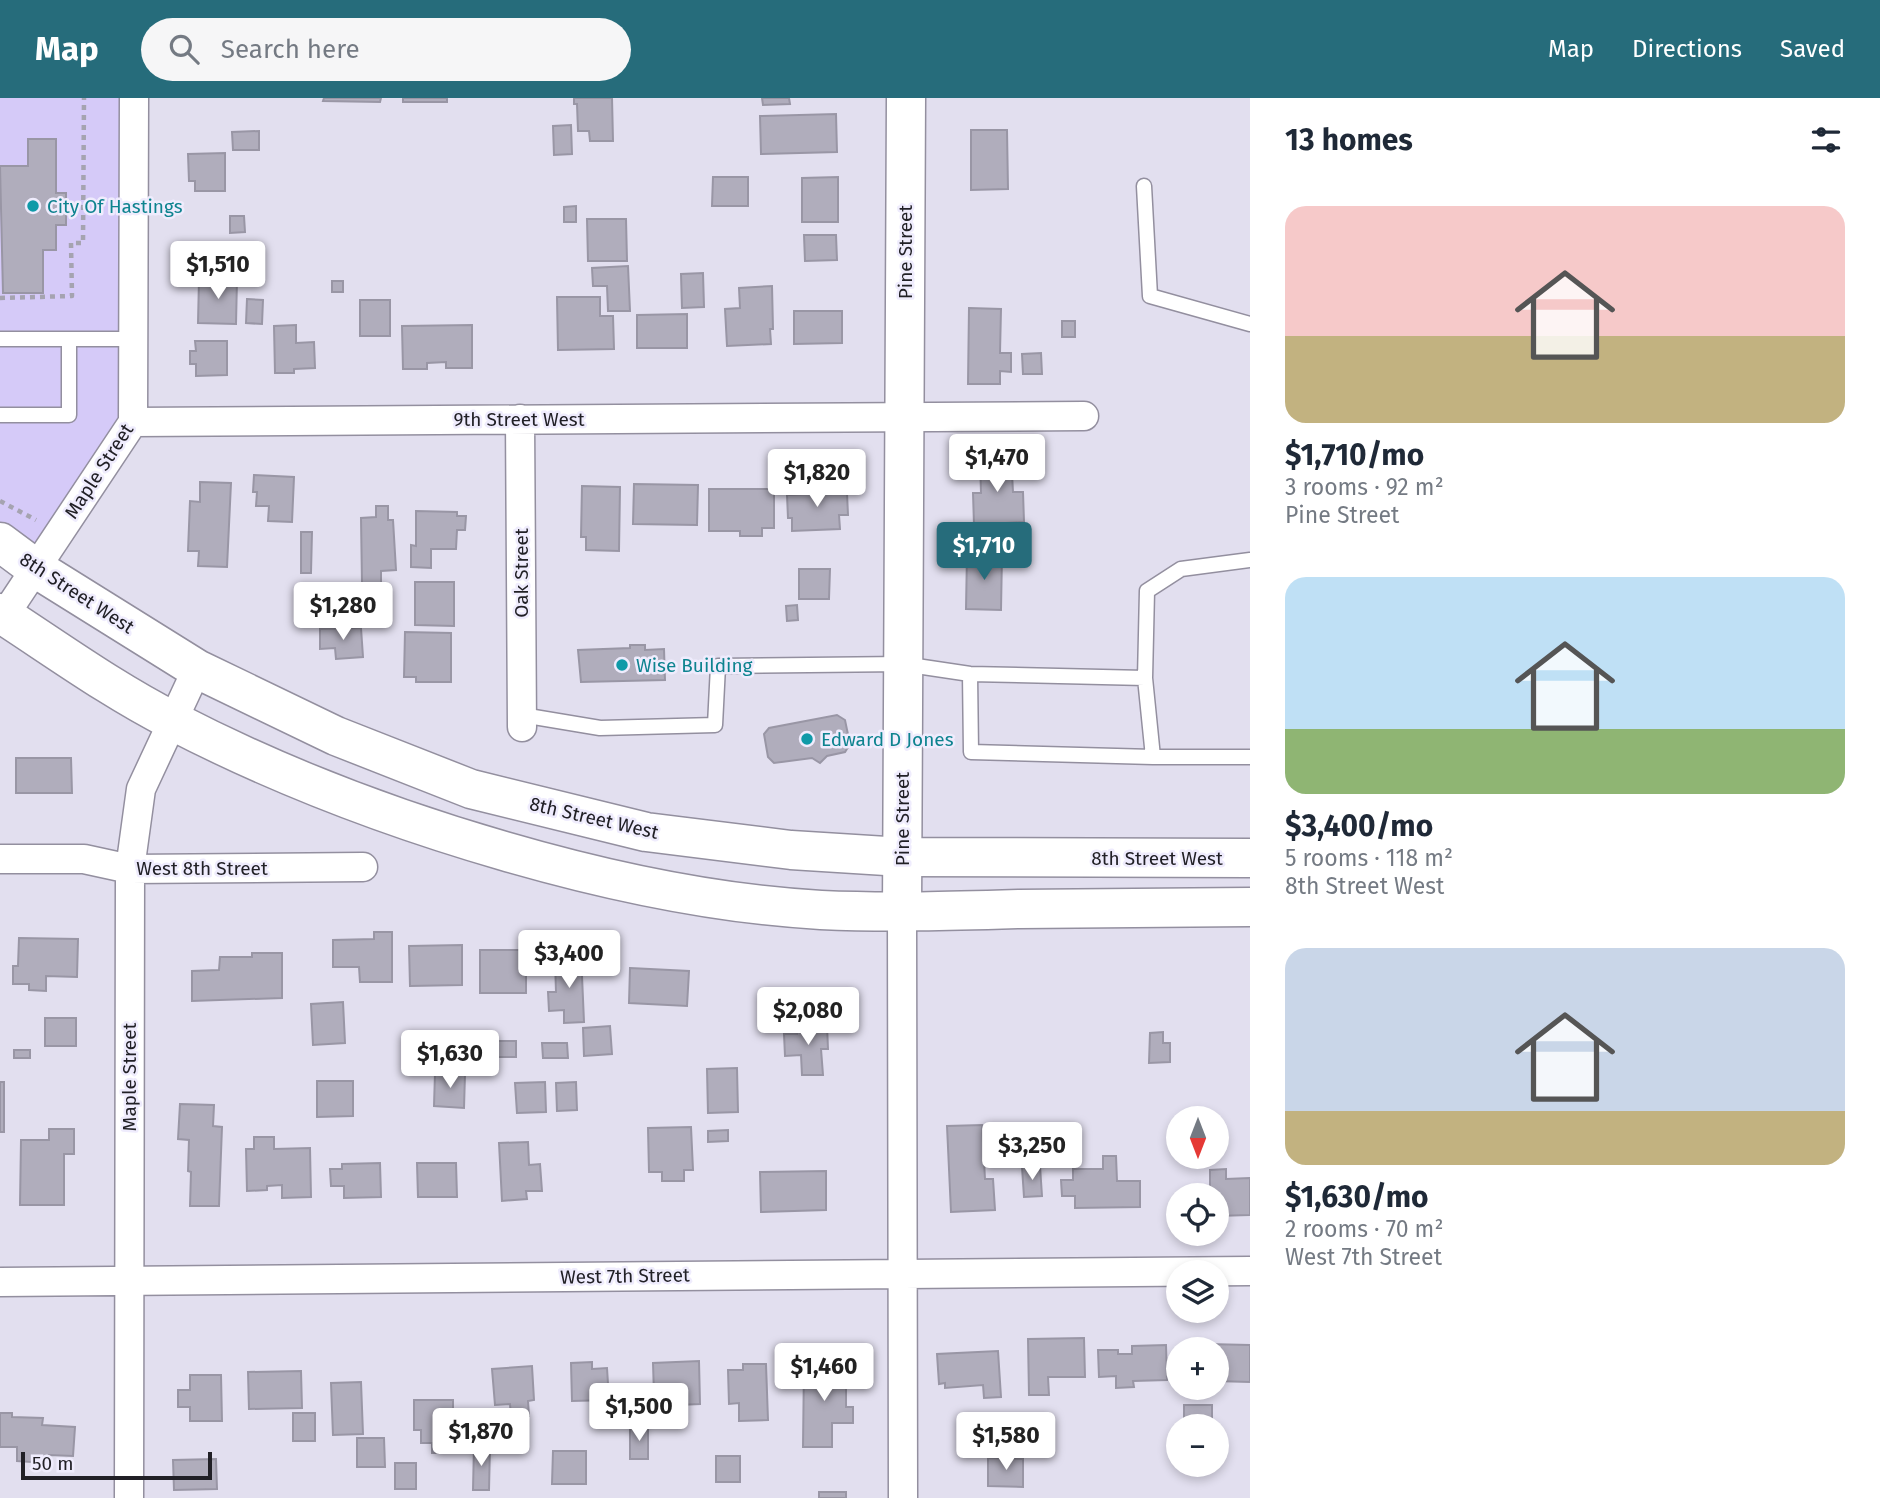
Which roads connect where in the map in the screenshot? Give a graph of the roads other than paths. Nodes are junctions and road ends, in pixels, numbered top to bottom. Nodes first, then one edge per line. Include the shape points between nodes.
1 (134, 98) edge
2 (906, 98) edge
3 (1144, 186) dead end
4 (1250, 324) edge
5 (0, 339) edge
6 (69, 339) junction
7 (133, 339) junction
8 (0, 415) edge
9 (1084, 416) dead end
10 (904, 417) junction
11 (520, 419) junction
12 (133, 422) junction
13 (0, 542) edge
14 (1250, 560) edge
15 (35, 568) junction
16 (2, 614) edge
17 (903, 664) junction
18 (197, 669) junction
19 (970, 674) junction
20 (1145, 678) junction
21 (173, 721) junction
22 (522, 721) joint
23 (1153, 757) junction
24 (1250, 757) edge
25 (902, 857) junction
26 (1250, 858) edge
27 (0, 859) edge
28 (363, 867) dead end
29 (130, 869) junction
30 (1250, 907) edge
31 (902, 912) junction
32 (1250, 1271) edge
33 (904, 1273) junction
34 (0, 1282) edge
35 (129, 1282) junction
36 (129, 1498) edge
37 (902, 1498) edge

1 - 7 street, Maple Street
2 - 10 main road, Pine Street
3 - 4 lane via 1150,296
5 - 6 lane
6 - 7 lane
6 - 8 lane via 69,415
7 - 12 street, Maple Street
9 - 10 street, 9th Street West
10 - 11 street, 9th Street West
10 - 17 main road, Pine Street
11 - 12 street, 9th Street West
11 - 22 street, Oak Street
12 - 15 street, Maple Street
13 - 15 main road, 8th Street West
14 - 20 lane via 1181,569 1147,591
15 - 16 street, Maple Street
15 - 18 main road, 8th Street West
16 - 21 main road via 102,681
17 - 19 lane
17 - 22 lane via 718,666 715,725 600,728
17 - 25 main road, Pine Street
18 - 21 street, Maple Street
18 - 25 main road, 8th Street West via 336,736 471,789 646,832 791,850
19 - 20 lane
19 - 23 lane via 971,752
20 - 23 lane
21 - 29 street, Maple Street via 141,789
21 - 31 main road via 366,807 545,863 733,902
23 - 24 lane
25 - 26 main road, 8th Street West
25 - 31 main road, Pine Street
27 - 29 street, West 8th Street via 84,859
28 - 29 street, West 8th Street
29 - 35 street, Maple Street
30 - 31 main road
31 - 33 street, Pine Street
32 - 33 street, West 7th Street
33 - 35 street, West 7th Street
33 - 37 street, Pine Street
34 - 35 street, West 7th Street
35 - 36 street, Maple Street

